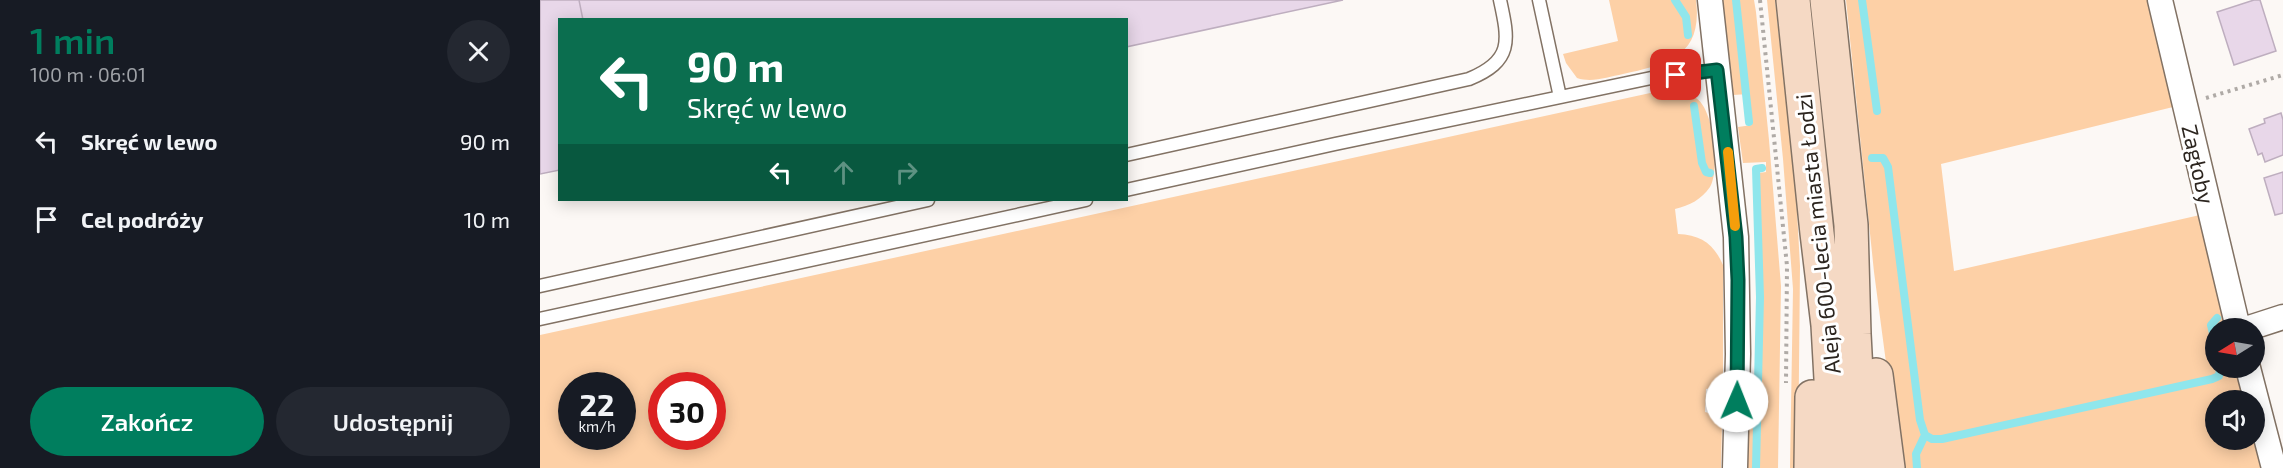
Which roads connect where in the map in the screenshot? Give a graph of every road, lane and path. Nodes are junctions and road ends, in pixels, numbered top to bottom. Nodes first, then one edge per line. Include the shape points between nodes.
1 (1500, 0) edge
2 (1539, 0) edge
3 (1710, 0) edge
4 (1760, 0) edge
5 (1793, 0) edge
6 (1827, 0) edge
7 (2160, 0) edge
8 (1717, 70) junction
9 (2283, 75) edge
10 (1560, 97) junction
11 (2185, 105) junction
12 (1128, 155) edge
13 (1128, 190) edge
14 (923, 201) edge
15 (1081, 201) edge
16 (1851, 225) junction
17 (1817, 233) junction
18 (540, 286) edge
19 (2283, 317) edge
20 (2236, 318) edge
21 (540, 319) edge
22 (2265, 323) edge
23 (2251, 378) edge
24 (1786, 389) dead end
25 (1735, 468) edge
26 (1811, 468) edge
27 (1836, 468) edge
28 (1861, 468) edge
29 (1888, 468) edge
30 (2274, 468) edge

1 - 12 lane via 1506,43 1490,70 1469,79
2 - 10 lane
3 - 8 street
4 - 24 path via 1787,266
5 - 17 main road, Aleja 600-lecia miasta Łodzi
6 - 16 main road, Aleja 600-lecia miasta Łodzi
7 - 11 street, Zagłoby
8 - 10 lane via 1656,77
8 - 25 street via 1738,280
9 - 11 path
10 - 13 lane
11 - 20 street, Zagłoby
14 - 18 lane
15 - 21 lane
16 - 28 main road, Aleja 600-lecia miasta Łodzi
16 - 29 main road via 1871,333
17 - 26 main road
17 - 27 main road, Aleja 600-lecia miasta Łodzi via 1828,326
19 - 22 street
23 - 30 street

